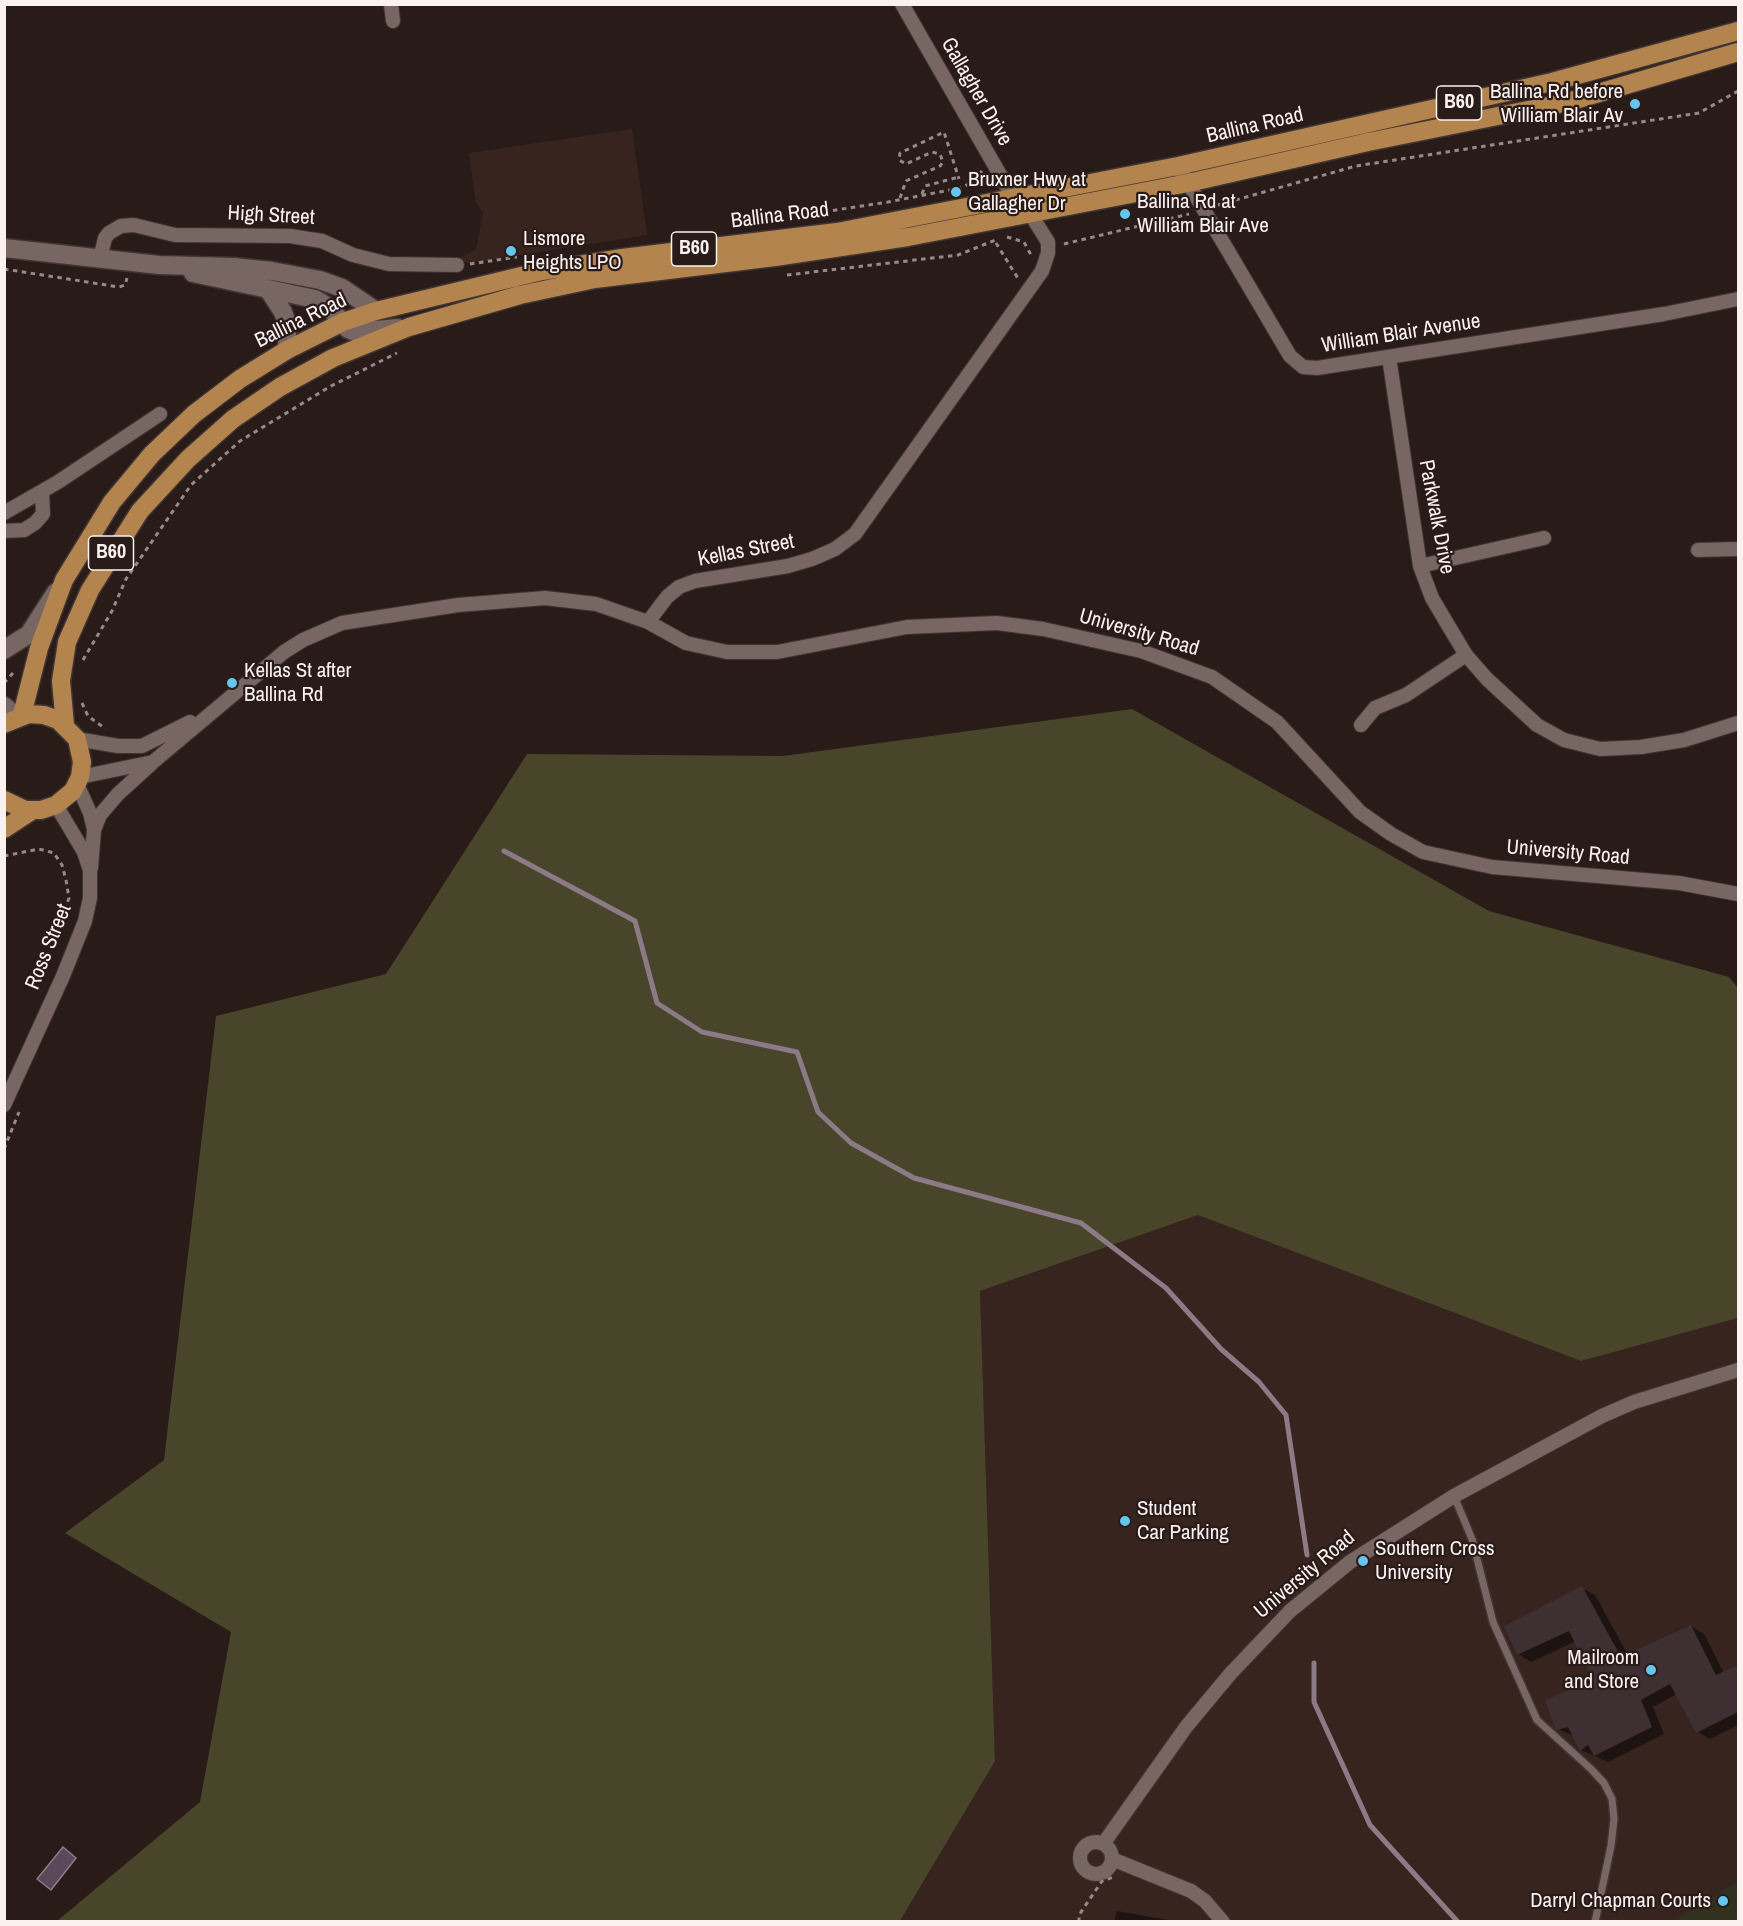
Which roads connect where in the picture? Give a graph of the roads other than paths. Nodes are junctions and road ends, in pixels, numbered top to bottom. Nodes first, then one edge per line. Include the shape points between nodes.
1 (391, 4) edge
2 (902, 4) edge
3 (393, 21) dead end
4 (1738, 31) edge
5 (1738, 52) edge
6 (1178, 166) junction
7 (1188, 183) junction
8 (1014, 200) junction
9 (1031, 214) junction
10 (4, 248) edge
11 (100, 259) junction
12 (159, 265) junction
13 (457, 265) road end
14 (268, 289) junction
15 (1738, 299) edge
16 (376, 311) junction
17 (343, 322) junction
18 (409, 327) junction
19 (287, 350) junction
20 (1389, 357) junction
21 (160, 414) dead end
22 (42, 492) junction
23 (4, 513) edge
24 (4, 531) edge
25 (1544, 538) dead end
26 (1738, 549) edge
27 (1698, 550) dead end
28 (1420, 566) junction
29 (64, 580) junction
30 (648, 622) junction
31 (4, 650) edge
32 (1466, 655) junction
33 (226, 700) junction
34 (12, 716) edge
35 (1738, 723) edge
36 (65, 725) junction
37 (1361, 725) dead end
38 (77, 740) junction
39 (153, 762) junction
40 (78, 781) junction
41 (4, 800) edge
42 (56, 805) junction
43 (33, 810) junction
44 (4, 829) edge
45 (94, 830) junction
46 (90, 870) junction
47 (1738, 894) edge
48 (4, 1105) edge
49 (1738, 1370) edge
50 (1454, 1496) junction
51 (1104, 1844) junction
52 (1112, 1859) junction
53 (1223, 1922) edge
54 (1595, 1922) edge

1 - 3 street
2 - 8 street, Gallagher Drive
4 - 6 main road, Ballina Road / B60 via 1552,82
5 - 7 main road, Ballina Road / B60 via 1568,102
6 - 7 street, William Blair Avenue
6 - 8 main road, Ballina Road / B60
7 - 9 main road, Ballina Road / B60
7 - 20 street, William Blair Avenue via 1295,362 1317,368
8 - 16 main road, Ballina Road / B60 via 837,232 542,271
9 - 18 main road, Ballina Road / B60 via 775,257 595,279 520,295
9 - 30 street, Kellas Street via 1048,242 1042,271 855,534 812,560 695,581 667,597
10 - 11 street
11 - 12 street
11 - 13 street, High Street via 109,233 121,226 134,225 175,235 290,236 322,240 353,255 388,264
12 - 14 street
12 - 16 street via 234,267 320,280 342,288
14 - 17 street via 315,299
14 - 19 street via 283,312
15 - 20 street, William Blair Avenue via 1664,315
16 - 17 main road, Ballina Road / B60
17 - 18 street via 355,332 365,333
17 - 19 main road, Ballina Road / B60
18 - 36 main road, Ballina Road / B60 via 333,358 280,387 233,419 188,459 147,504 107,559 70,634 62,681
19 - 29 main road, Ballina Road / B60 via 194,414 152,454 112,502
20 - 28 street, Parkwalk Drive
21 - 22 street
22 - 23 street
22 - 24 street via 43,514 24,530
25 - 28 street
26 - 27 street
28 - 32 street, Parkwalk Drive via 1432,598
29 - 31 street via 29,634
29 - 34 main road, Ballina Road / B60
30 - 33 street via 596,604 545,598 458,605 342,623 284,652
30 - 47 street, University Road via 686,643 727,652 777,652 907,627 997,623 1141,651 1212,677 1246,698 1277,722 1360,812 1423,852 1492,867 1679,883
32 - 35 street, Parkwalk Drive via 1487,680 1537,725 1564,740 1600,749 1641,747 1684,740
32 - 37 street via 1406,695 1375,708
33 - 38 street via 169,735 142,746 118,747
33 - 39 street
34 - 36 main road, B60 via 44,715
36 - 38 main road
38 - 40 main road via 82,754
39 - 40 street
39 - 45 street via 108,804
40 - 42 main road
40 - 45 street
41 - 43 main road
42 - 43 main road
42 - 46 street, Ross Street via 79,842
43 - 44 main road
45 - 46 street
46 - 48 street, Ross Street via 85,921
49 - 50 street, University Road via 1634,1402 1602,1416
50 - 51 street, University Road via 1350,1562 1269,1632 1186,1727
50 - 54 lane via 1472,1539 1493,1622 1537,1720 1591,1769 1612,1799 1611,1846
51 - 52 street
51 - 52 street via 1086,1845 1080,1857 1083,1866 1089,1872 1099,1873 1108,1868
52 - 53 street via 1191,1891

